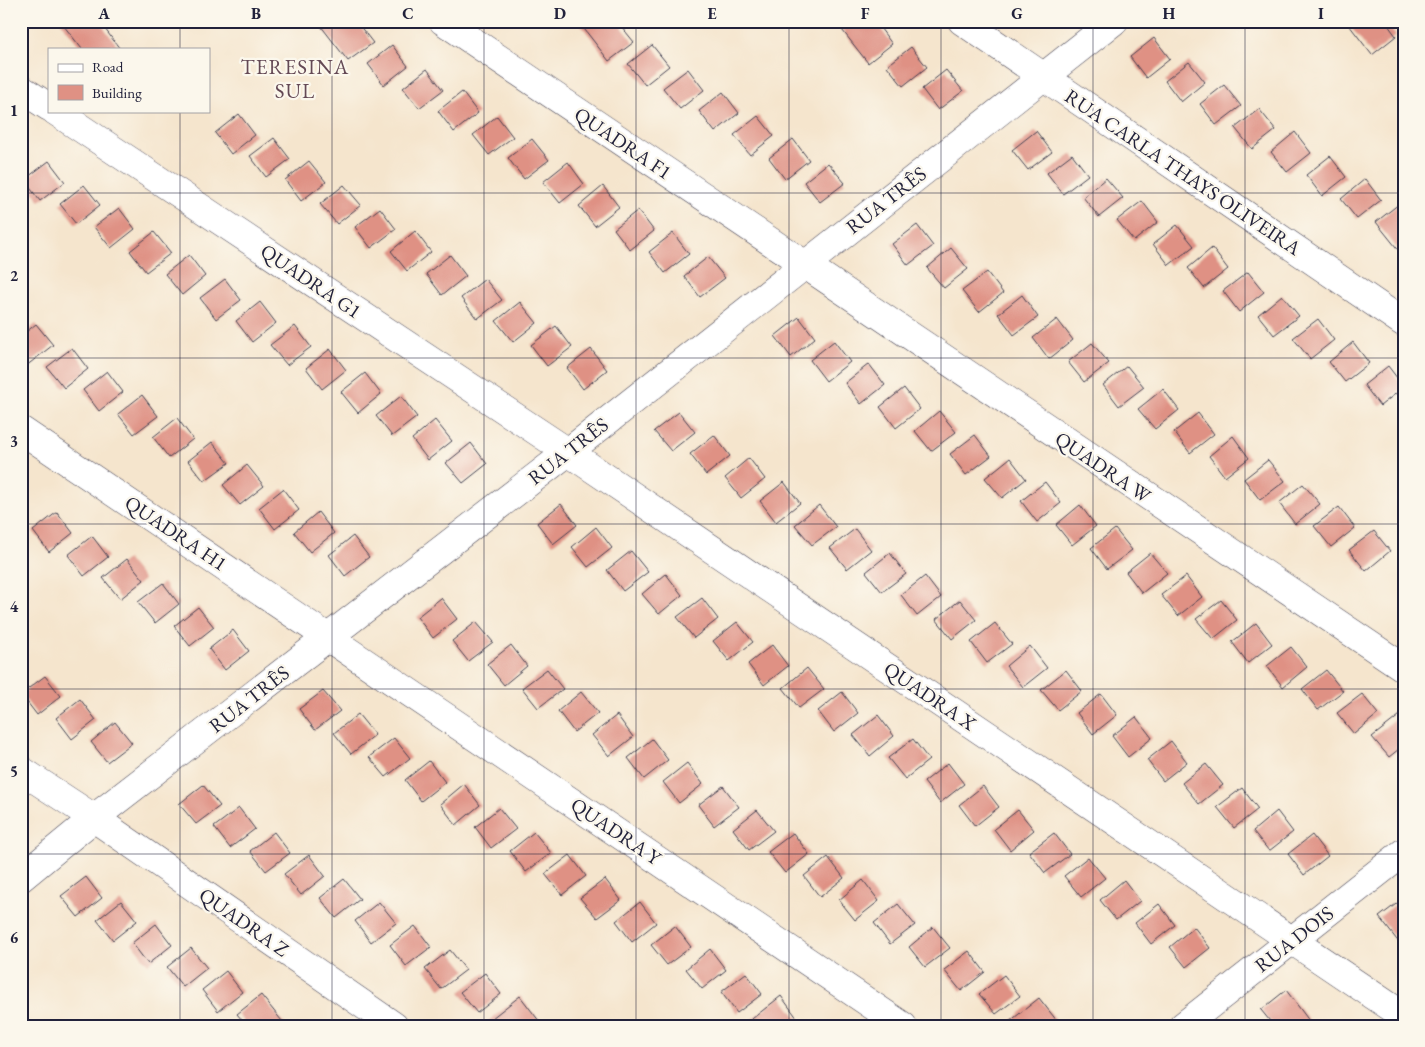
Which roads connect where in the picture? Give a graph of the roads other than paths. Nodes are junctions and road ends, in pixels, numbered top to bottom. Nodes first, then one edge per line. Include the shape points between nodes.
1 (443, 21) edge
2 (962, 21) edge
3 (1114, 21) edge
4 (1043, 76) junction
5 (21, 89) edge
6 (48, 106) edge
7 (57, 112) edge
8 (803, 265) junction
9 (1404, 323) edge
10 (21, 430) edge
11 (568, 452) junction
12 (330, 637) junction
13 (1404, 668) edge
14 (21, 770) edge
15 (94, 818) junction
16 (1404, 852) edge
17 (21, 878) edge
18 (1292, 941) junction
19 (1404, 1016) edge
20 (394, 1026) edge
21 (903, 1026) edge
22 (1183, 1026) edge

1 - 8 street, QUADRA F1
2 - 4 street, RUA CARLA THAYS OLIVEIRA
3 - 4 street, RUA TRÊS
4 - 8 street, RUA TRÊS
4 - 9 street, RUA CARLA THAYS OLIVEIRA
5 - 6 street
7 - 11 street, QUADRA G1
8 - 11 street, RUA TRÊS
8 - 13 street, QUADRA W
10 - 12 street, QUADRA H1
11 - 12 street, RUA TRÊS
11 - 18 street, QUADRA X
12 - 15 street, RUA TRÊS
12 - 21 street, QUADRA Y
14 - 15 street, QUADRA Z
15 - 17 street, RUA TRÊS
15 - 20 street, QUADRA Z
16 - 18 street, RUA DOIS
18 - 19 street, QUADRA X
18 - 22 street, RUA DOIS

